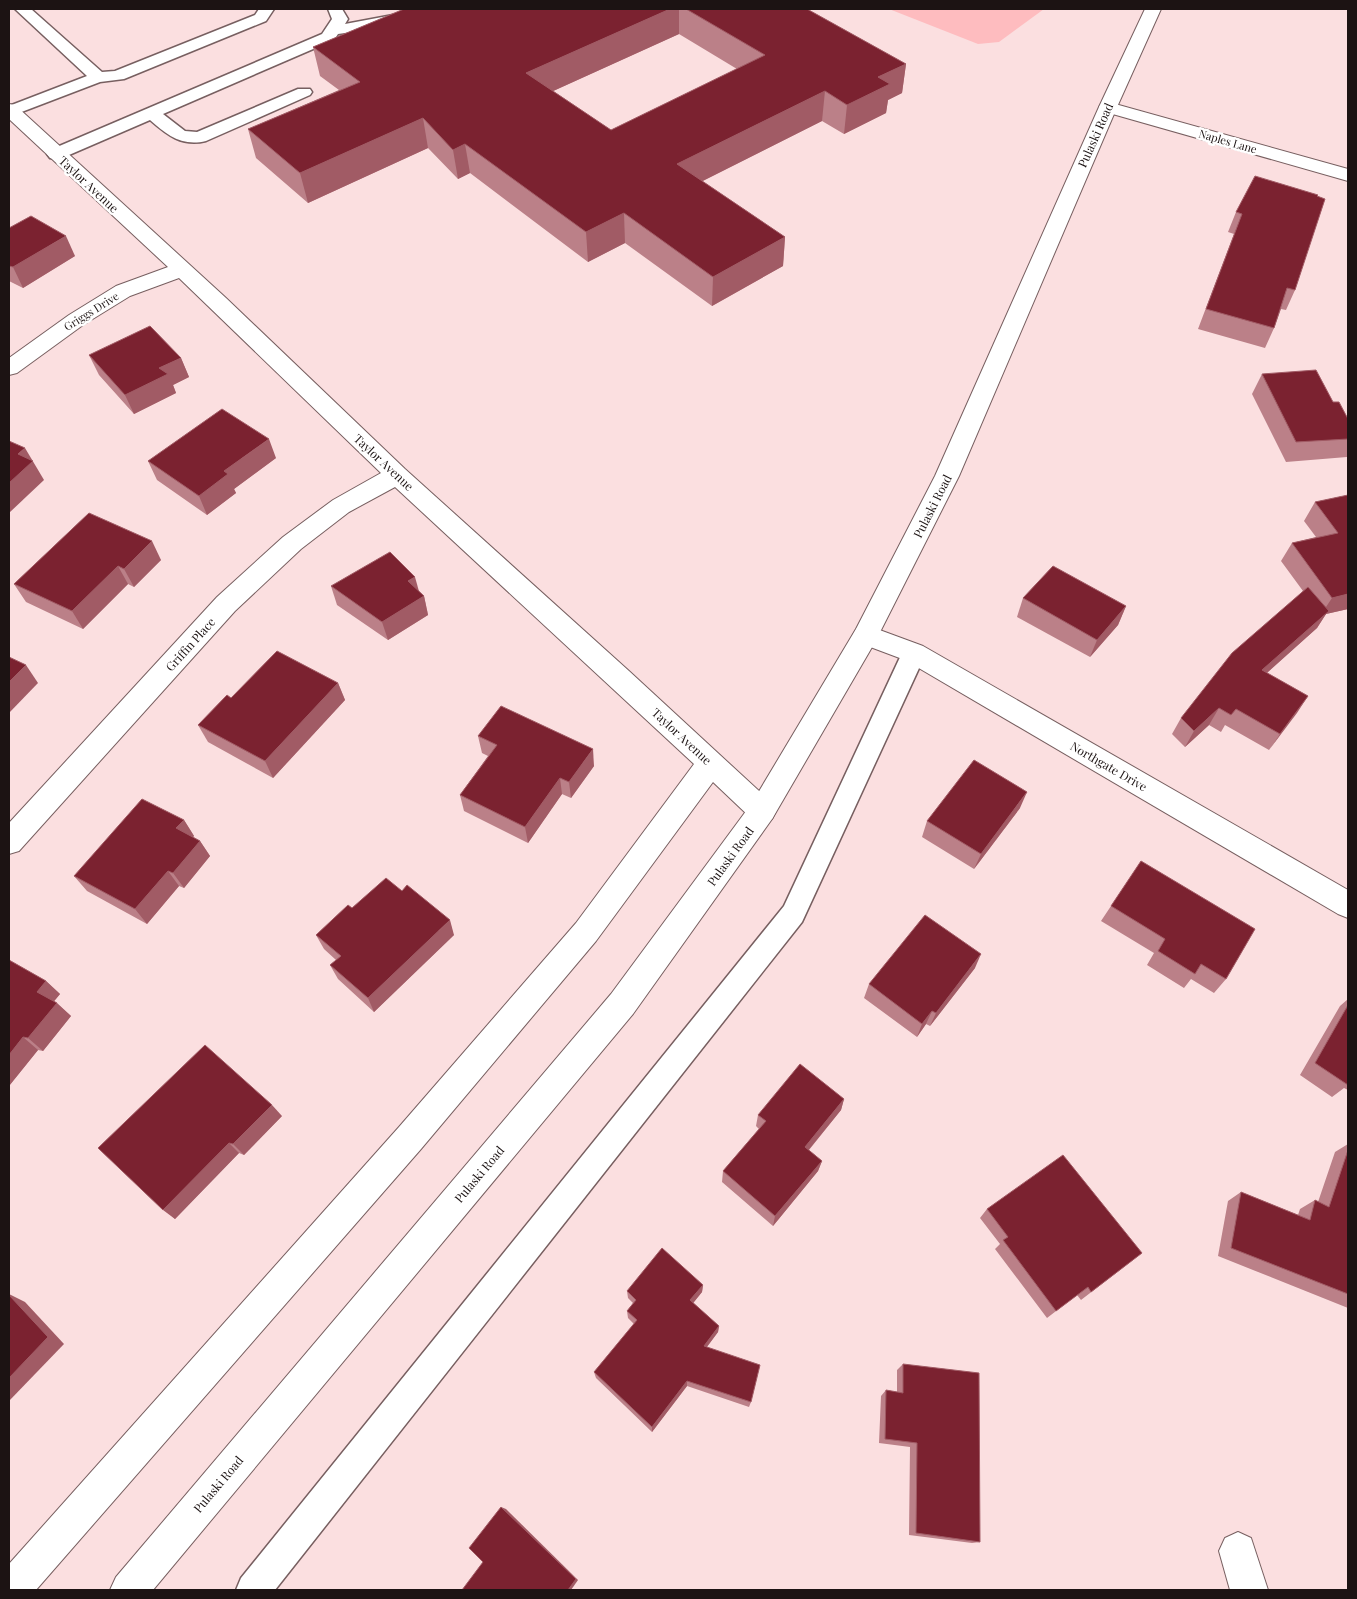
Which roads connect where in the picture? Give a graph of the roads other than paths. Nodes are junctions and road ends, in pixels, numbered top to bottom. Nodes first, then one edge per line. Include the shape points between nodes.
1 (22, 9) edge
2 (266, 9) edge
3 (335, 9) edge
4 (444, 9) edge
5 (1154, 9) edge
6 (333, 30) junction
7 (98, 77) junction
8 (304, 92) dead end
9 (1108, 107) junction
10 (10, 110) edge
11 (152, 113) junction
12 (56, 154) junction
13 (1348, 175) edge
14 (181, 270) junction
15 (9, 368) edge
16 (397, 475) junction
17 (866, 635) junction
18 (914, 653) junction
19 (711, 763) junction
20 (762, 811) junction
21 (9, 842) edge
22 (1348, 905) edge
23 (1238, 1551) dead end
24 (11, 1590) edge
25 (129, 1590) edge
26 (253, 1590) edge
27 (1249, 1590) edge

1 - 7 lane
2 - 7 lane via 261,18 118,76
3 - 6 lane via 340,19
4 - 6 lane
5 - 9 street, Pulaski Road
6 - 11 lane via 328,37
7 - 10 lane
8 - 11 lane via 189,139 181,137
9 - 13 street, Naples Lane
9 - 17 street, Pulaski Road via 947,476
10 - 12 street, Taylor Avenue
11 - 12 lane
12 - 14 street, Taylor Avenue
14 - 15 street, Griggs Drive via 123,291
14 - 16 street, Taylor Avenue
16 - 19 street, Taylor Avenue
16 - 21 street, Griffin Place via 334,511 292,543 226,604
17 - 18 street, Northgate Drive
17 - 20 street, Pulaski Road
18 - 22 street, Northgate Drive
18 - 26 lane via 793,914
19 - 20 street, Taylor Avenue
19 - 24 street via 586,932 397,1153
20 - 25 street, Pulaski Road via 622,1004
23 - 27 street

